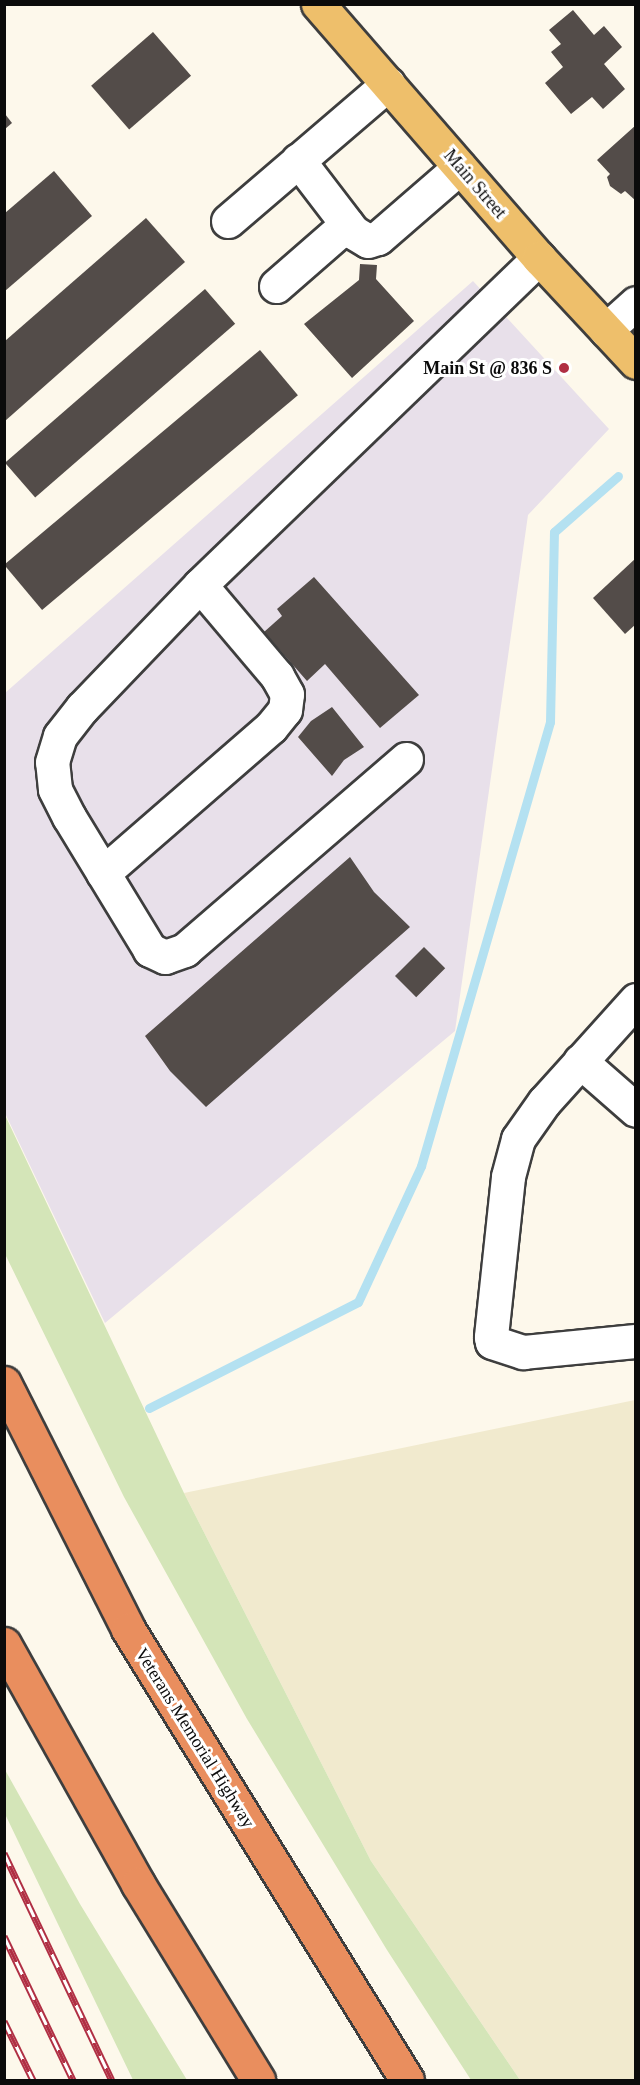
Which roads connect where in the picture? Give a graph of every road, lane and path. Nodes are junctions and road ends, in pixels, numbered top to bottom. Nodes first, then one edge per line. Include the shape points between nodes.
1 (318, 4) edge
2 (388, 84) junction
3 (298, 160) junction
4 (460, 167) junction
5 (228, 221) dead end
6 (347, 224) junction
7 (539, 258) junction
8 (276, 286) dead end
9 (636, 303) edge
10 (606, 330) junction
11 (636, 362) edge
12 (200, 585) junction
13 (406, 759) dead end
14 (103, 873) junction
15 (636, 1000) edge
16 (580, 1061) junction
17 (636, 1110) edge
18 (636, 1341) edge
19 (4, 1383) edge
20 (4, 1644) edge
21 (258, 2080) edge
22 (407, 2080) edge

1 - 2 main road, Main Street
2 - 3 street
2 - 4 main road, Main Street
3 - 5 street
3 - 6 street
4 - 6 street via 378,238 360,238
4 - 7 main road, Main Street
6 - 8 street
7 - 10 main road, Main Street
7 - 12 street
9 - 10 street
10 - 11 main road, Main Street
12 - 14 street via 60,736 52,762 55,789
12 - 14 street via 277,676 287,694 285,710 271,727
13 - 14 street via 185,950 165,957 150,950
15 - 16 street
16 - 17 street
16 - 18 street via 518,1139 508,1177 491,1337 492,1342 523,1352
19 - 22 highway, Veterans Memorial Highway via 128,1629
20 - 21 highway via 138,1884

